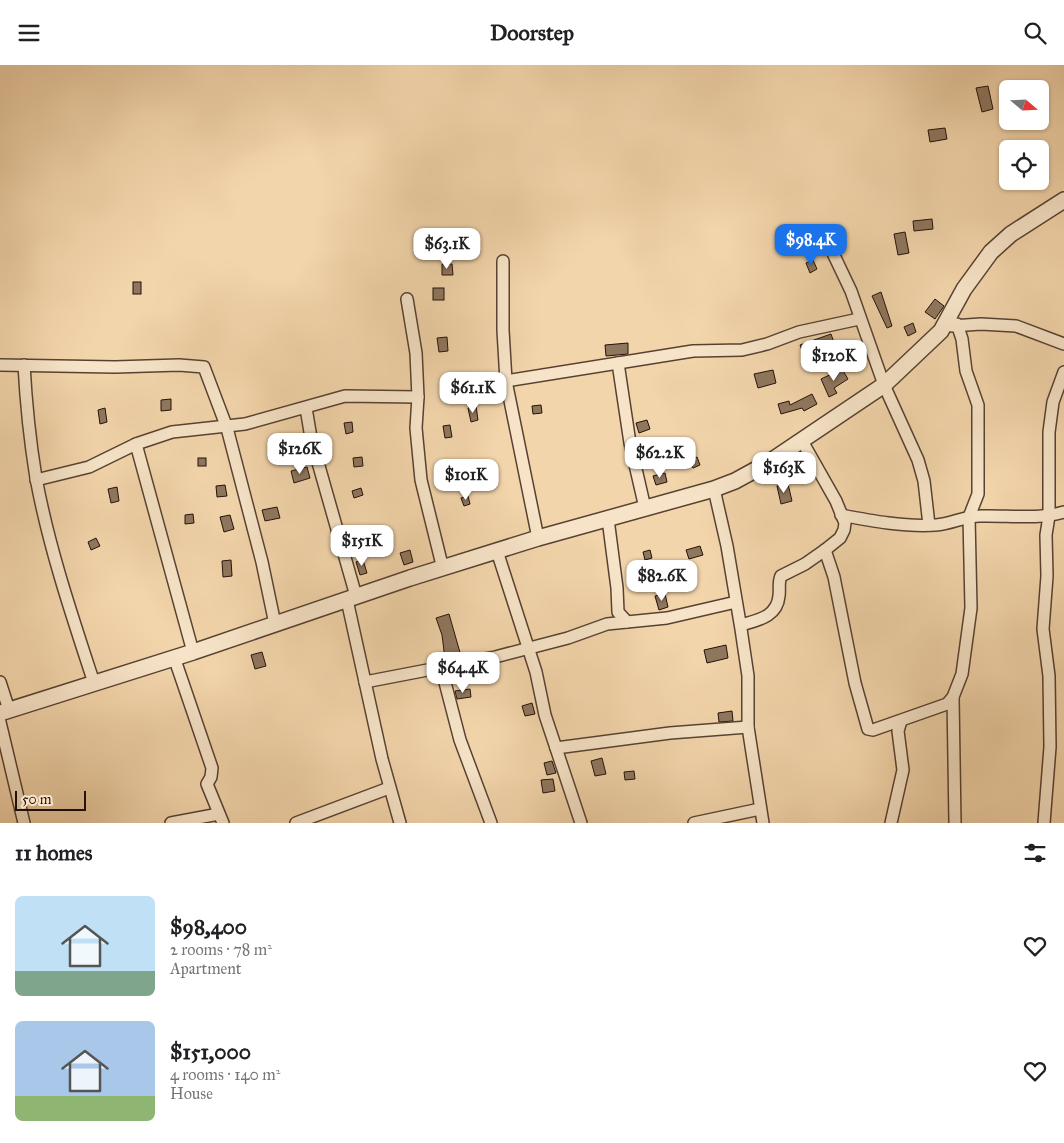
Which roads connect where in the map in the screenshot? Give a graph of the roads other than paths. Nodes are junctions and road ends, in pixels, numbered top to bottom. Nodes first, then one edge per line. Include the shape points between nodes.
1 (1064, 200) edge
2 (831, 249) dead end
3 (503, 261) dead end
4 (407, 299) dead end
5 (859, 319) junction
6 (957, 324) junction
7 (940, 331) junction
8 (1064, 344) edge
9 (618, 363) junction
10 (0, 365) edge
11 (24, 365) junction
12 (1064, 372) edge
13 (506, 381) junction
14 (884, 385) junction
15 (418, 397) junction
16 (306, 408) junction
17 (227, 427) junction
18 (802, 441) junction
19 (136, 443) junction
20 (36, 480) junction
21 (714, 489) junction
22 (645, 508) junction
23 (1064, 513) edge
24 (841, 515) junction
25 (969, 517) junction
26 (1049, 517) junction
27 (608, 519) junction
28 (929, 525) junction
29 (538, 538) junction
30 (825, 550) junction
31 (496, 551) junction
32 (443, 569) junction
33 (352, 598) junction
34 (736, 602) junction
35 (618, 612) junction
36 (627, 622) junction
37 (607, 624) junction
38 (275, 625) junction
39 (740, 625) junction
40 (528, 649) junction
41 (193, 652) junction
42 (174, 657) junction
43 (441, 667) junction
44 (0, 682) edge
45 (365, 682) junction
46 (94, 683) junction
47 (953, 697) junction
48 (3, 715) edge
49 (901, 721) junction
50 (748, 727) junction
51 (556, 748) junction
52 (389, 788) junction
53 (760, 809) junction
54 (221, 818) edge
55 (24, 823) edge
56 (171, 823) edge
57 (296, 823) edge
58 (400, 823) edge
59 (491, 823) edge
60 (580, 823) edge
61 (694, 823) edge
62 (763, 823) edge
63 (891, 823) edge
64 (955, 823) edge
65 (1044, 823) edge

1 - 7 street via 1011,234 991,252 964,289
2 - 5 street via 851,291
3 - 13 street
4 - 15 street via 416,353
5 - 9 street via 799,332 742,350 693,351
5 - 14 street
6 - 7 street
6 - 8 street via 1016,326
6 - 25 street via 967,376 978,405 978,494
7 - 14 street
9 - 13 street
9 - 22 street via 630,443
10 - 11 street
11 - 17 street via 204,367
11 - 20 street
12 - 26 street via 1050,416
13 - 29 street
14 - 18 street
14 - 28 street via 918,460
15 - 16 street via 345,396
15 - 32 street via 416,429 421,480
16 - 17 street
16 - 33 street
17 - 19 street via 184,429
17 - 38 street
18 - 21 street via 748,475
18 - 24 street
19 - 20 street via 89,467
19 - 41 street
20 - 46 street via 62,583
21 - 22 street
21 - 34 street
22 - 27 street
23 - 26 street
24 - 28 street via 895,524
24 - 30 street via 844,530
25 - 26 street
25 - 28 street
25 - 47 street via 971,608 962,674
26 - 65 street via 1043,629 1050,691 1050,747
27 - 29 street
27 - 35 street
29 - 31 street
30 - 39 street via 781,576 778,605 772,613
30 - 49 street via 834,577 866,726 873,730
31 - 32 street
31 - 40 street
32 - 33 street
33 - 38 street
33 - 45 street
34 - 36 street via 667,618
34 - 39 street
35 - 36 street
35 - 37 street
36 - 37 street
37 - 40 street via 568,639
38 - 41 street
39 - 50 street via 748,676
40 - 43 street
40 - 51 street
41 - 42 street
42 - 46 street
42 - 54 street via 212,768 207,784
43 - 45 street
43 - 59 street via 460,740
44 - 48 street
45 - 52 street
46 - 48 street
47 - 49 street via 938,708
47 - 64 street
48 - 55 street
49 - 63 street via 898,731 903,770
50 - 51 street via 670,733
50 - 53 street
51 - 60 street
52 - 57 street
52 - 58 street
53 - 61 street
53 - 62 street
54 - 56 street

